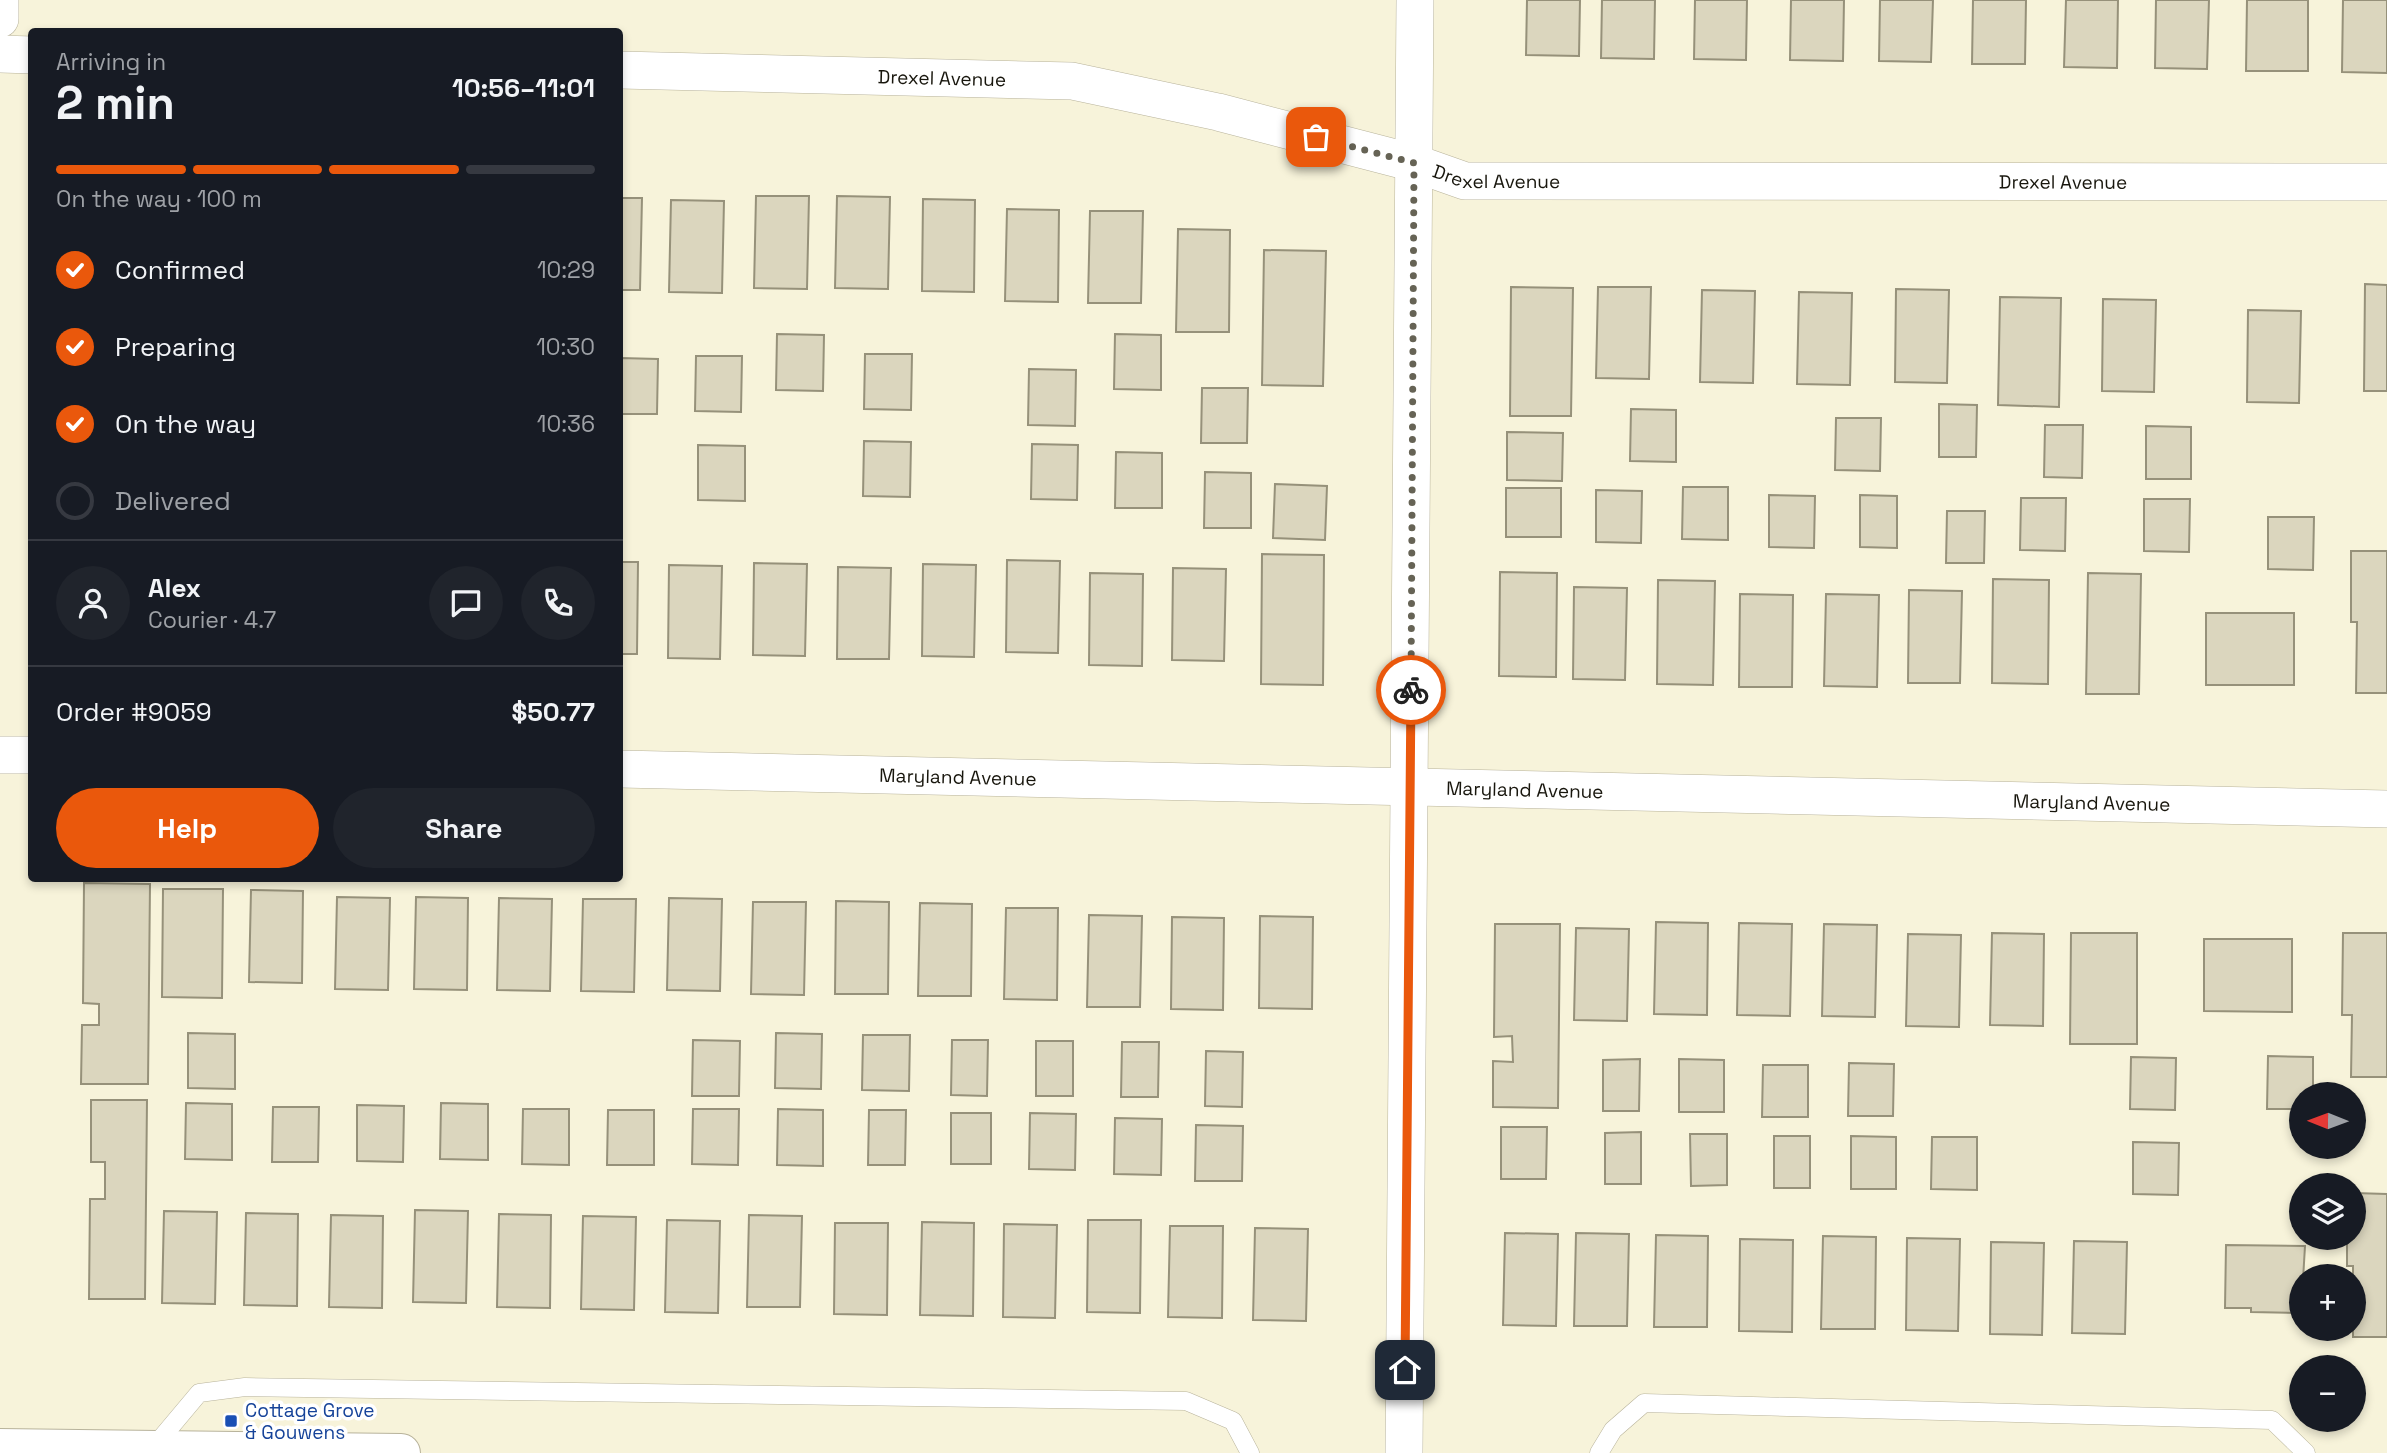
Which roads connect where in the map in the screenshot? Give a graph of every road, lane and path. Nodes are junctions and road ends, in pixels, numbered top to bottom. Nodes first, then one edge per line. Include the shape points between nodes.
1 (0, 0) edge
2 (1415, 0) edge
3 (0, 19) edge
4 (0, 54) edge
5 (28, 55) edge
6 (623, 70) edge
7 (1414, 163) junction
8 (2387, 182) edge
9 (0, 755) edge
10 (28, 755) edge
11 (623, 769) edge
12 (1410, 788) junction
13 (2387, 809) edge
14 (0, 1448) edge
15 (151, 1450) junction
16 (228, 1452) edge
17 (401, 1453) edge
18 (1250, 1453) edge
19 (1404, 1453) edge
20 (1599, 1453) edge
21 (2306, 1453) edge

1 - 3 street
2 - 7 street
4 - 5 street
6 - 7 street, Drexel Avenue via 1072,81 1218,112
7 - 8 street, Drexel Avenue via 1465,181
7 - 12 street
9 - 10 street
11 - 12 street, Maryland Avenue
12 - 13 street, Maryland Avenue
12 - 19 street
14 - 15 main road
15 - 16 main road
15 - 18 lane via 199,1393 245,1387 1186,1401 1233,1421
16 - 17 main road
20 - 21 lane via 1613,1430 1644,1403 2272,1420

